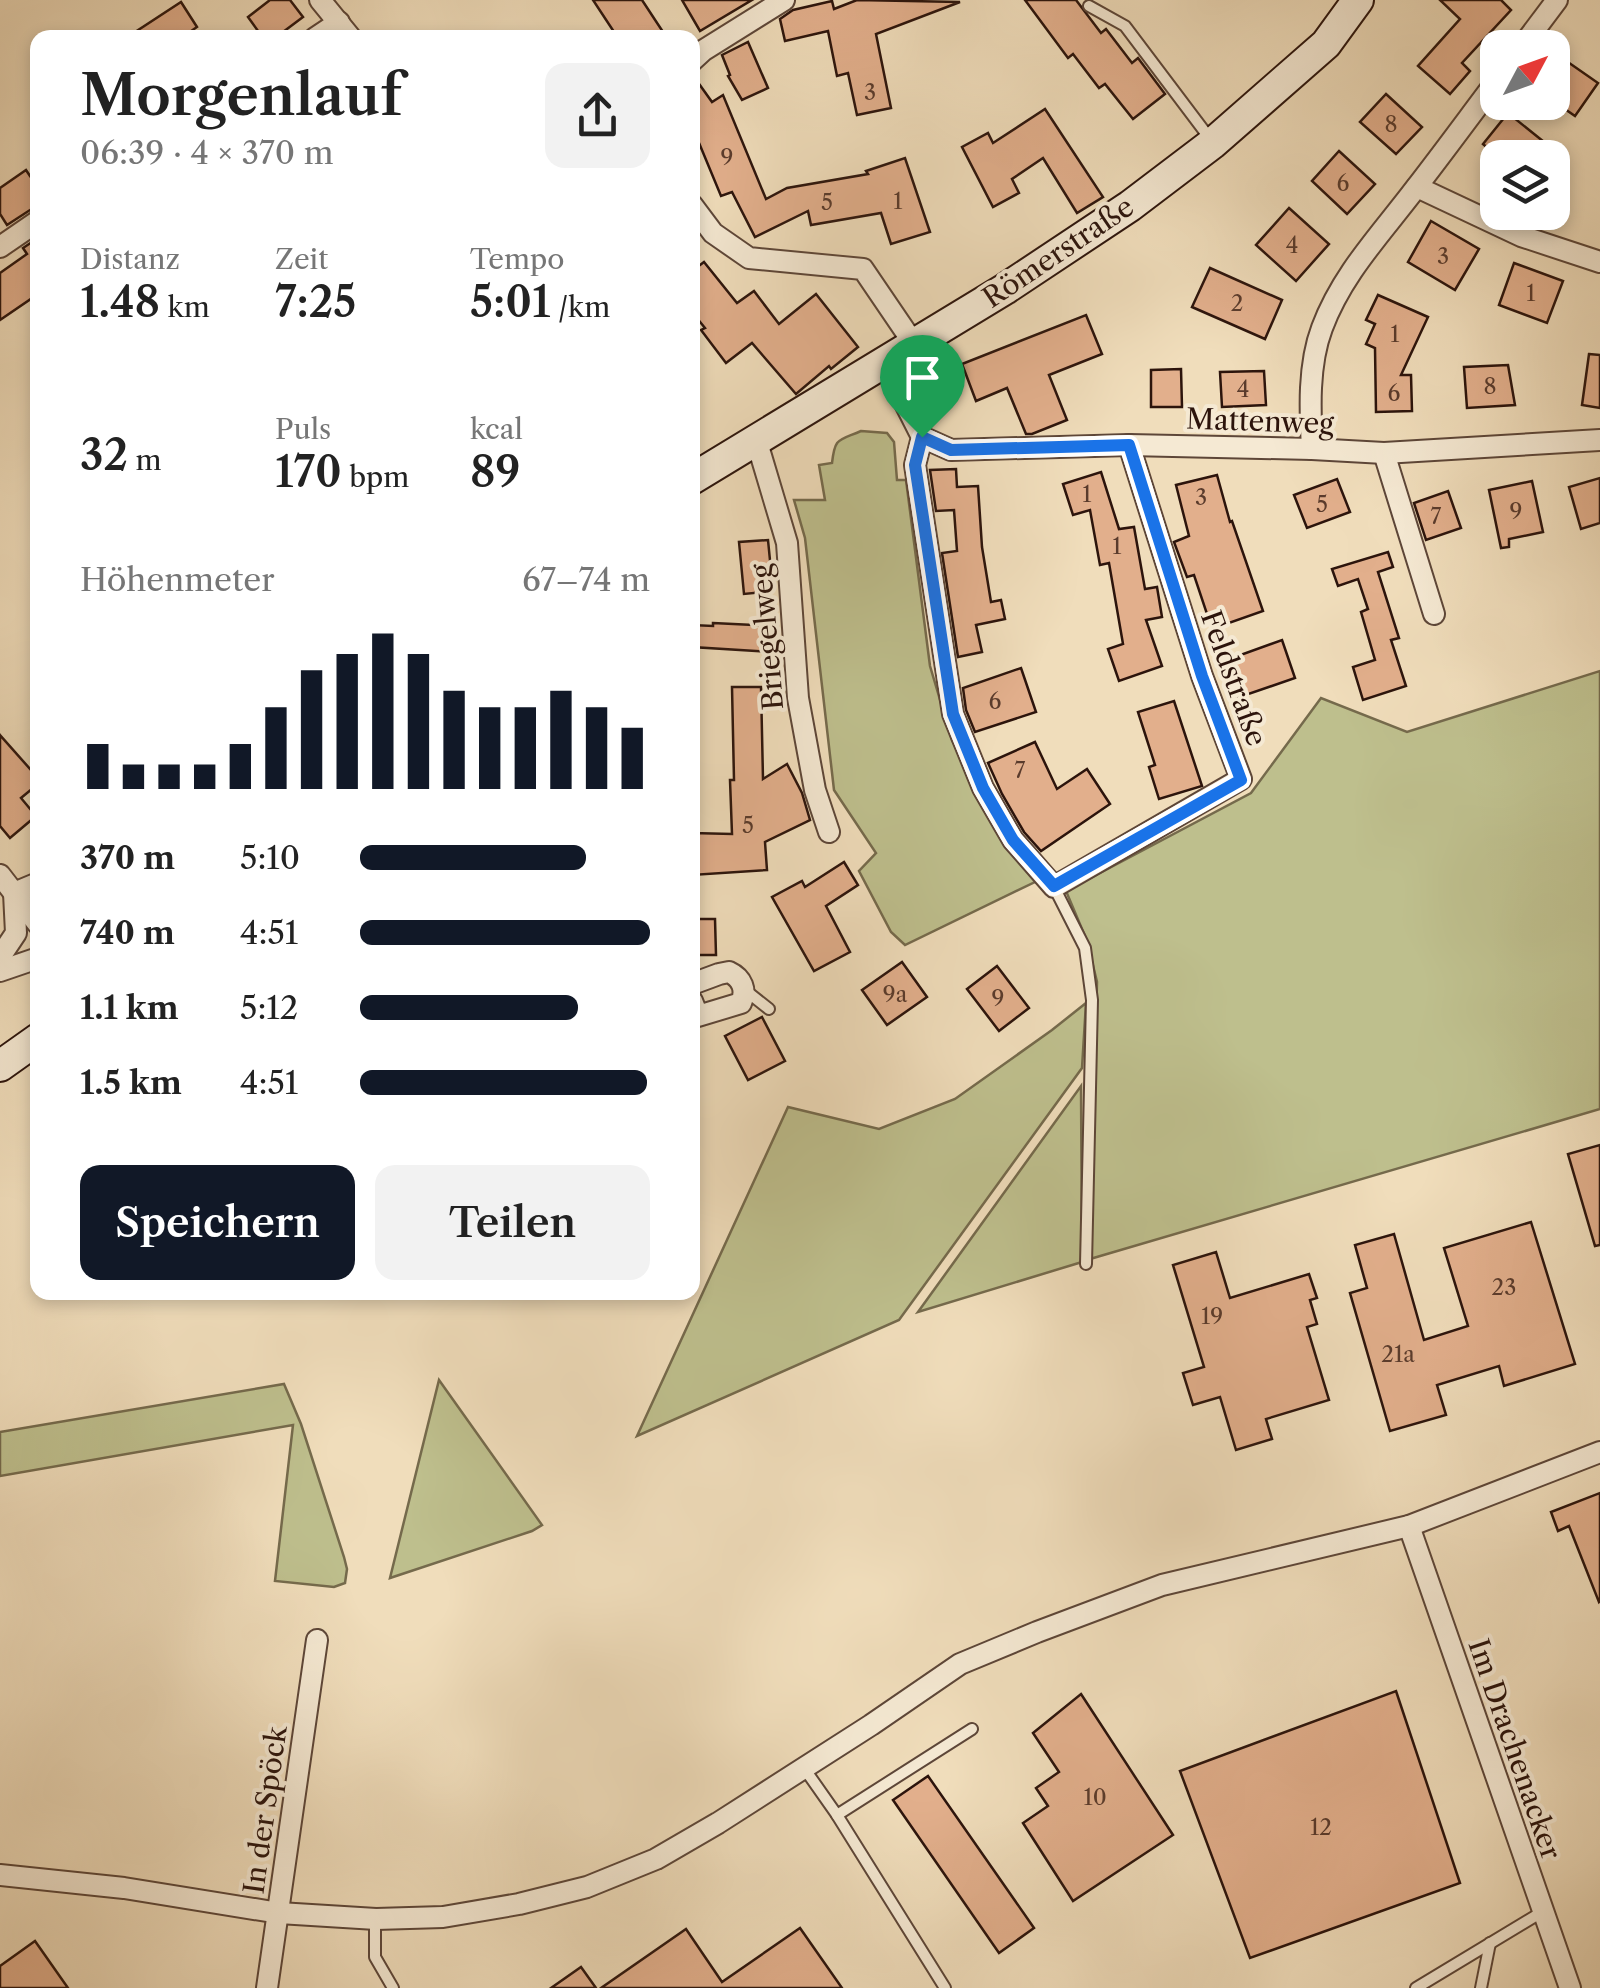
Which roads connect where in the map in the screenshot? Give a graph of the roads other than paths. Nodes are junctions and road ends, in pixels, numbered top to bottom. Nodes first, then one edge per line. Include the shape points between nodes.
1 (320, 0) edge
2 (784, 0) edge
3 (1358, 0) edge
4 (1558, 0) edge
5 (1089, 6) dead end
6 (345, 30) edge
7 (1536, 30) edge
8 (700, 54) edge
9 (1480, 103) edge
10 (1213, 143) junction
11 (1417, 187) junction
12 (700, 215) edge
13 (30, 226) edge
14 (0, 247) edge
15 (1600, 262) edge
16 (914, 344) junction
17 (884, 362) junction
18 (922, 437) junction
19 (756, 439) junction
20 (1600, 440) edge
21 (1129, 445) junction
22 (1312, 449) junction
23 (1384, 453) junction
24 (700, 474) edge
25 (1434, 614) dead end
26 (829, 832) dead end
27 (0, 876) edge
28 (30, 886) edge
29 (1054, 886) junction
30 (14, 892) junction
31 (30, 913) edge
32 (0, 957) edge
33 (30, 961) edge
34 (0, 971) edge
35 (700, 981) edge
36 (744, 989) junction
37 (769, 1010) dead end
38 (700, 1015) edge
39 (30, 1045) edge
40 (0, 1066) edge
41 (1086, 1264) dead end
42 (1600, 1452) edge
43 (1409, 1526) junction
44 (318, 1640) dead end
45 (972, 1729) dead end
46 (804, 1768) junction
47 (837, 1815) junction
48 (0, 1875) edge
49 (1542, 1912) junction
50 (278, 1914) junction
51 (376, 1919) junction
52 (1490, 1943) junction
53 (267, 1988) edge
54 (394, 1988) edge
55 (945, 1988) edge
56 (1416, 1988) edge
57 (1480, 1988) edge
58 (1570, 1988) edge

1 - 6 street
2 - 8 street
3 - 10 street, Römerstraße via 1326,44
4 - 7 street
5 - 10 lane via 1125,26
9 - 11 street
10 - 16 street, Römerstraße via 1130,206
11 - 15 street via 1521,236
11 - 22 street via 1360,258 1321,330 1309,398
12 - 16 street via 749,258 863,269
13 - 14 street
16 - 17 street, Römerstraße
17 - 18 street
17 - 19 street, Römerstraße
18 - 21 street, Mattenweg via 951,450
18 - 29 street via 915,465 953,714 1013,840
19 - 24 street, Römerstraße
19 - 26 street, Briegelweg via 787,544 798,698
20 - 23 street, Mattenweg
21 - 22 street, Mattenweg
21 - 29 street, Feldstraße via 1241,780
22 - 23 street, Mattenweg
23 - 25 street
27 - 30 street
28 - 30 street
29 - 41 lane via 1085,948 1092,1000
30 - 31 street
30 - 32 street via 16,933
33 - 34 street
35 - 36 street via 729,972
36 - 37 lane
36 - 38 street via 741,1003
39 - 40 street
42 - 43 street
43 - 46 street via 1162,1585 1037,1632 960,1664
43 - 49 street, Im Drachenacker
44 - 50 street, In der Spöck
45 - 47 lane
46 - 47 lane
46 - 51 street via 656,1858 587,1888 443,1917
47 - 55 lane
48 - 50 street
49 - 52 lane
49 - 58 street, Im Drachenacker
50 - 51 street
50 - 53 street, In der Spöck
51 - 54 lane via 375,1957
52 - 56 lane
52 - 57 lane

